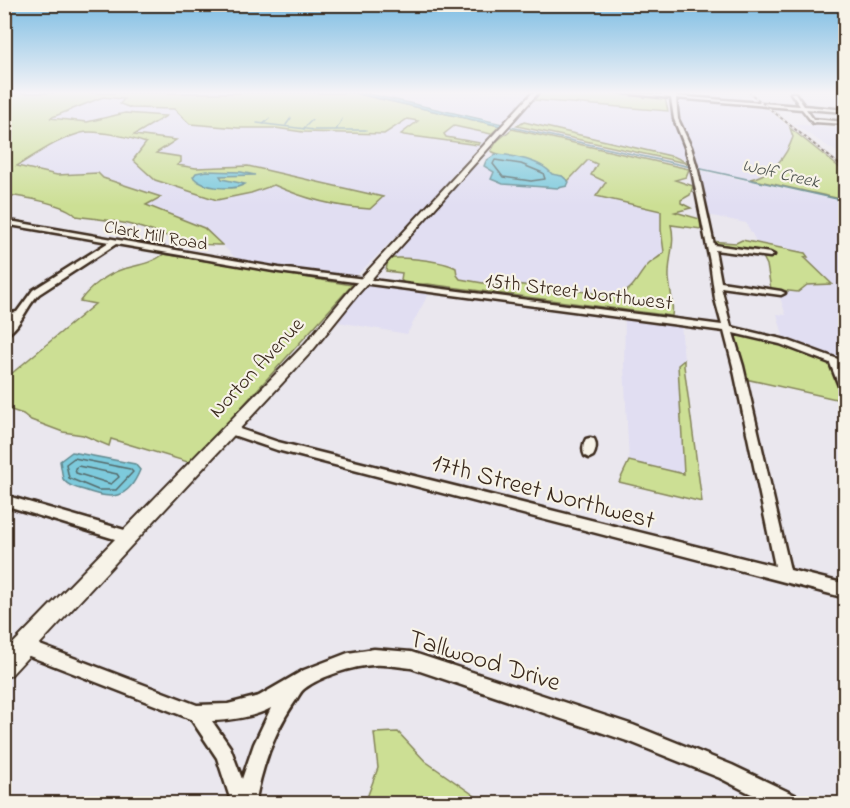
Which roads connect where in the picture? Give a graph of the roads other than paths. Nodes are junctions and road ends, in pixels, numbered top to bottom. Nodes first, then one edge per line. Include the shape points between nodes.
1 (500, 131) edge
2 (680, 131) edge
3 (4, 222) edge
4 (113, 243) junction
5 (710, 247) junction
6 (770, 255) dead end
7 (302, 274) joint
8 (363, 282) junction
9 (717, 284) junction
10 (781, 293) dead end
11 (20, 314) junction
12 (4, 317) edge
13 (728, 329) junction
14 (4, 333) edge
15 (834, 362) junction
16 (846, 366) edge
17 (846, 391) edge
18 (231, 430) junction
19 (4, 500) edge
20 (128, 537) junction
21 (784, 576) junction
22 (846, 591) edge
23 (24, 647) junction
24 (4, 668) edge
25 (299, 683) junction
26 (197, 713) junction
27 (244, 804) edge
28 (792, 804) edge

1 - 8 main road, Norton Avenue
2 - 5 street via 694,167
3 - 4 street, Clark Mill Road
4 - 7 street, Clark Mill Road
4 - 11 street via 37,291
5 - 6 street
5 - 9 street
7 - 8 street, 15th Street Northwest
8 - 13 street, 15th Street Northwest
8 - 18 main road, Norton Avenue
9 - 10 street
9 - 13 street
11 - 12 street
11 - 14 street
13 - 15 street, 15th Street Northwest via 783,342
13 - 21 street
15 - 16 street, 15th Street Northwest
15 - 17 street
18 - 20 main road, Norton Avenue
18 - 21 street, 17th Street Northwest via 277,446
19 - 20 street
20 - 23 main road, Norton Avenue
21 - 22 street, 17th Street Northwest
23 - 24 main road, Norton Avenue
23 - 26 street, Tallwood Drive
25 - 26 street, Tallwood Drive via 262,704 228,712
25 - 27 street via 274,722
25 - 28 street, Tallwood Drive via 324,669 357,659 411,660 633,734 726,771
26 - 27 street via 224,753

